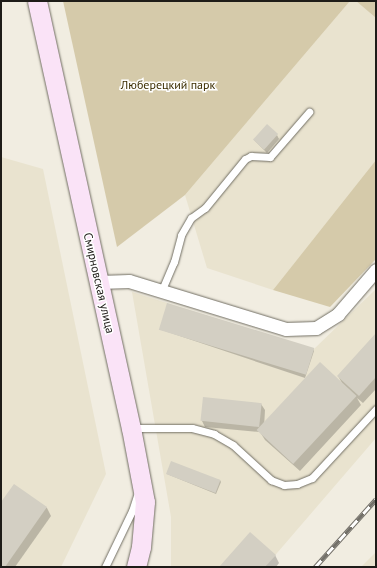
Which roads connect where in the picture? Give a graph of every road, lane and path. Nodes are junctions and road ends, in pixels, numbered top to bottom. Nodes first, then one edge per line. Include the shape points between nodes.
1 (37, 1) edge
2 (310, 112) dead end
3 (376, 270) edge
4 (99, 282) junction
5 (161, 292) junction
6 (376, 408) edge
7 (131, 428) junction
8 (141, 481) junction
9 (105, 567) edge
10 (136, 567) edge

1 - 4 main road, Смирновская улица
2 - 5 lane via 270,157 252,156 245,159 205,208 192,218 181,235 174,262
3 - 5 street via 338,314 316,328 286,330
4 - 5 street via 129,281
4 - 7 main road, Смирновская улица
6 - 7 lane via 312,478 297,484 284,485 271,480 233,446 214,434 192,428
7 - 8 main road, Смирновская улица
8 - 9 lane via 132,510
8 - 10 main road, Смирновская улица via 145,502 142,548

